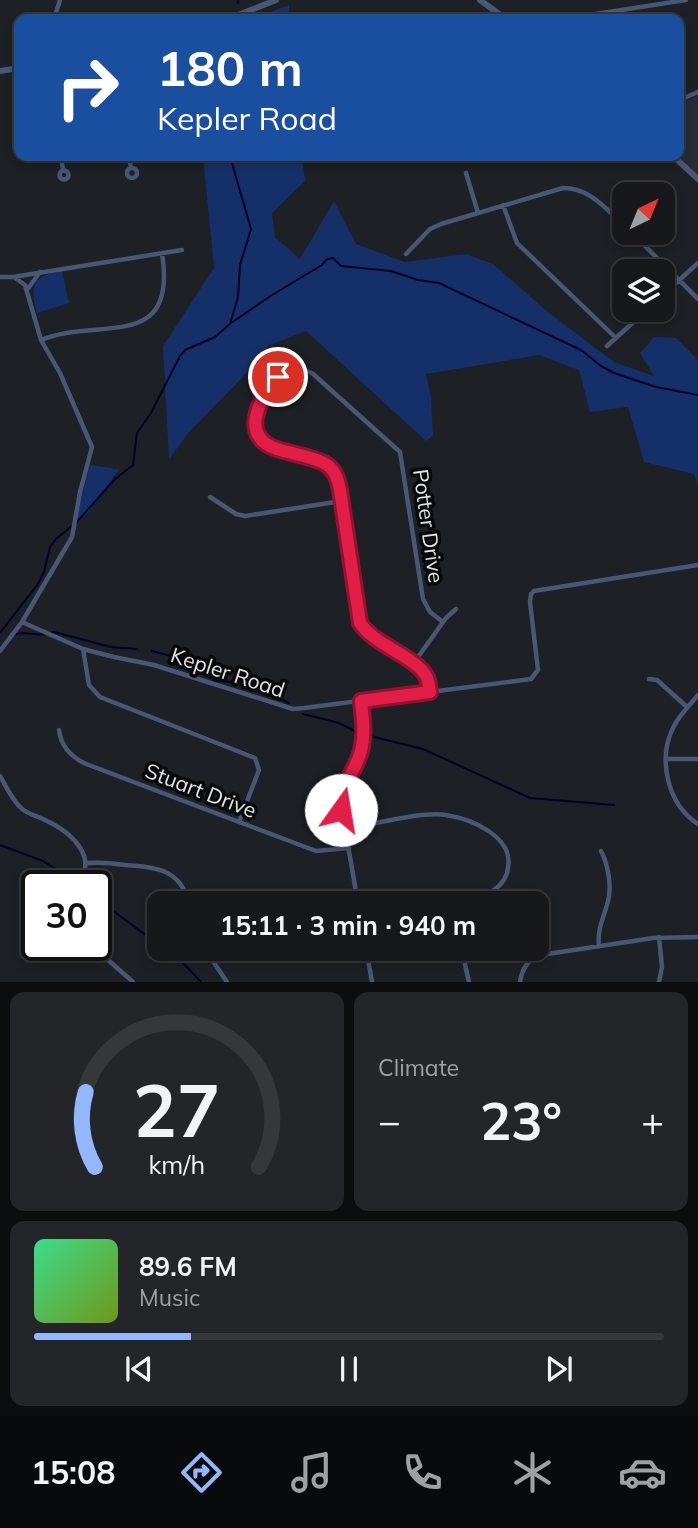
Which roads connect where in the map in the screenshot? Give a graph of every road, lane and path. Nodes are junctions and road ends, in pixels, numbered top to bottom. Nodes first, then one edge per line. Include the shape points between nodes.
1 (276, 0) edge
2 (480, 0) edge
3 (686, 0) edge
4 (267, 2) edge
5 (239, 14) edge
6 (499, 14) edge
7 (595, 14) edge
8 (62, 161) edge
9 (130, 161) edge
10 (678, 161) edge
11 (131, 168) dead end
12 (63, 170) dead end
13 (466, 173) dead end
14 (698, 179) edge
15 (503, 205) junction
16 (478, 214) junction
17 (612, 215) edge
18 (644, 245) edge
19 (182, 250) dead end
20 (162, 253) junction
21 (406, 254) dead end
22 (698, 263) edge
23 (41, 272) junction
24 (0, 277) edge
25 (12, 277) junction
26 (680, 280) junction
27 (675, 284) edge
28 (27, 290) junction
29 (698, 299) edge
30 (634, 322) edge
31 (617, 338) junction
32 (41, 340) junction
33 (607, 346) dead end
34 (209, 498) dead end
35 (342, 501) junction
36 (698, 565) edge
37 (456, 609) dead end
38 (22, 622) junction
39 (443, 622) junction
40 (83, 649) junction
41 (0, 651) edge
42 (413, 664) junction
43 (649, 679) dead end
44 (430, 692) junction
45 (698, 695) edge
46 (361, 701) junction
47 (687, 707) junction
48 (59, 730) dead end
49 (698, 759) edge
50 (666, 760) junction
51 (0, 776) edge
52 (239, 822) junction
53 (698, 824) edge
54 (345, 829) junction
55 (348, 848) junction
56 (601, 851) dead end
57 (87, 863) junction
58 (85, 870) edge
59 (184, 891) edge
60 (356, 891) edge
61 (492, 891) edge
62 (659, 937) junction
63 (698, 937) edge
64 (599, 946) junction
65 (109, 961) edge
66 (213, 961) edge
67 (368, 961) edge
68 (464, 961) edge
69 (133, 982) edge
70 (227, 982) edge
71 (372, 982) edge
72 (469, 982) edge
73 (520, 982) edge
74 (659, 982) edge

1 - 4 street
2 - 6 street
3 - 7 street
4 - 5 street
8 - 12 street
9 - 11 street
10 - 14 street
13 - 16 street
15 - 16 street
15 - 17 street via 572,188 591,196
15 - 31 street via 517,243
16 - 21 street via 435,226
18 - 26 street
19 - 20 street
20 - 23 street
20 - 32 street via 165,285 156,308 144,321
22 - 26 street
23 - 25 street
23 - 28 street
24 - 25 street
25 - 28 street via 22,281
26 - 27 street
26 - 29 street
28 - 32 street
30 - 31 street
31 - 33 street
32 - 38 street via 91,444 75,528
34 - 35 street via 236,514 250,516
35 - 39 street, Potter Drive via 338,478 327,465 274,449 257,433 258,409 275,381 288,370 316,375 400,452 423,599
35 - 42 street, Potter Drive via 360,623
36 - 44 street, Kepler Road via 536,590 530,602 538,663 533,677
37 - 39 street
38 - 40 street, Kepler Road
38 - 41 street
39 - 42 street
40 - 46 street, Kepler Road via 154,665 293,709
40 - 52 street via 89,685 100,697 255,758 259,770
42 - 44 street via 426,677
43 - 47 street via 657,680
44 - 46 street, Kepler Road
45 - 47 street
46 - 54 street via 362,747 341,798
47 - 50 street via 671,733
48 - 52 street, Stuart Drive via 64,747 78,760
49 - 50 street
50 - 53 street via 673,795
51 - 57 street via 18,806 80,845
52 - 55 street, Stuart Drive via 316,852
54 - 55 street
54 - 61 street via 441,815 490,832 506,848 509,863 507,874
55 - 60 street
56 - 64 street via 609,895 598,928
57 - 58 street
57 - 59 street via 165,870
62 - 63 street
62 - 64 street
62 - 74 street
64 - 73 street via 536,956 524,967
65 - 69 street
66 - 70 street
67 - 71 street
68 - 72 street

